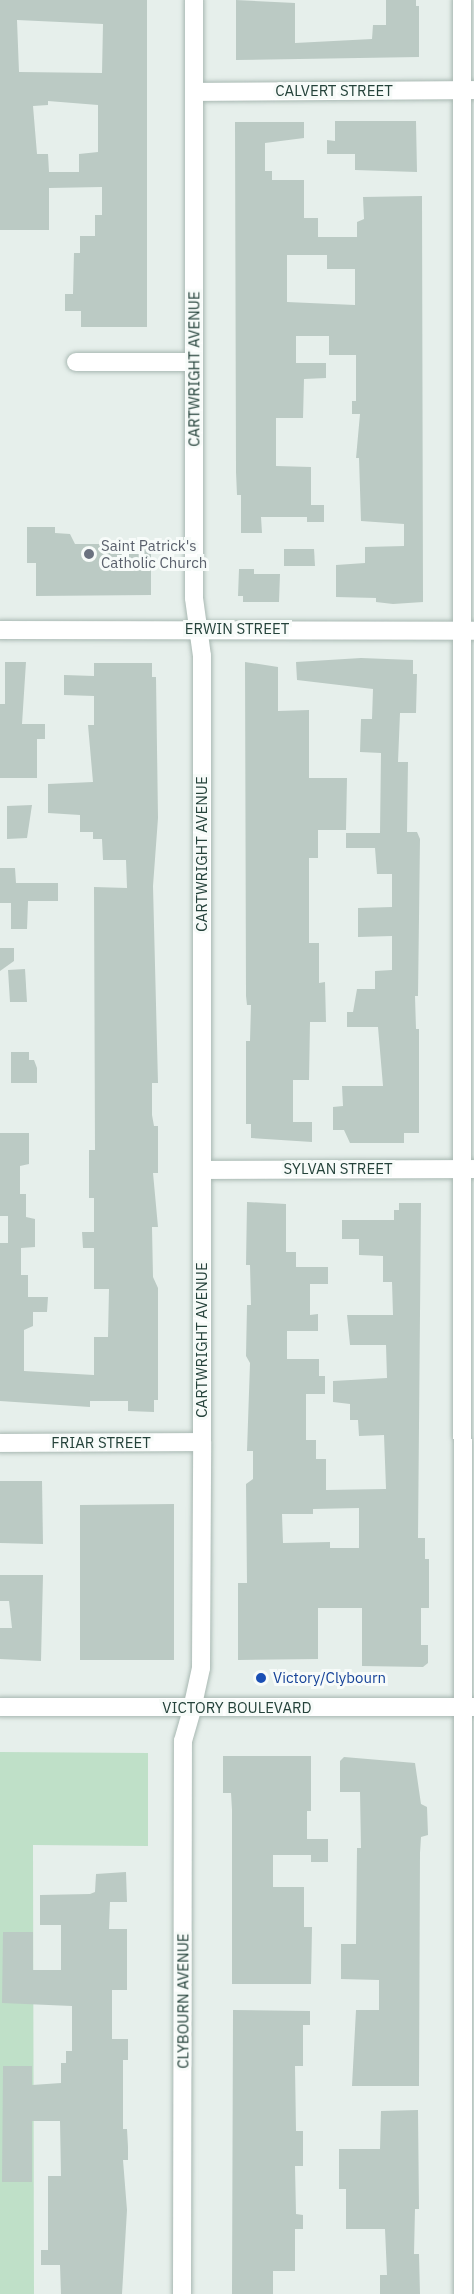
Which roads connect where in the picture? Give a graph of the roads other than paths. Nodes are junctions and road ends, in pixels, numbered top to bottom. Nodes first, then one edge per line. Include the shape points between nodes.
1 (194, 0) edge
2 (462, 0) edge
3 (468, 90) edge
4 (194, 92) junction
5 (76, 362) dead end
6 (194, 362) junction
7 (197, 629) junction
8 (0, 630) edge
9 (469, 631) edge
10 (469, 1169) edge
11 (202, 1170) junction
12 (202, 1442) junction
13 (0, 1443) edge
14 (0, 1707) edge
15 (469, 1707) edge
16 (192, 1708) junction
17 (182, 2294) edge
18 (463, 2294) edge

1 - 4 street, CARTWRIGHT AVENUE
2 - 3 street
3 - 4 street, CALVERT STREET
3 - 9 street
4 - 6 street, CARTWRIGHT AVENUE
5 - 6 street
6 - 7 street, CARTWRIGHT AVENUE
7 - 8 street, ERWIN STREET
7 - 9 street, ERWIN STREET
7 - 11 street, CARTWRIGHT AVENUE via 202,656
9 - 10 street
10 - 11 street, SYLVAN STREET
10 - 15 street
11 - 12 street, CARTWRIGHT AVENUE
12 - 13 street, FRIAR STREET
12 - 16 street, CARTWRIGHT AVENUE via 201,1668
14 - 16 street, VICTORY BOULEVARD
15 - 16 street, VICTORY BOULEVARD
15 - 18 street
16 - 17 street, CLYBOURN AVENUE via 183,1741

